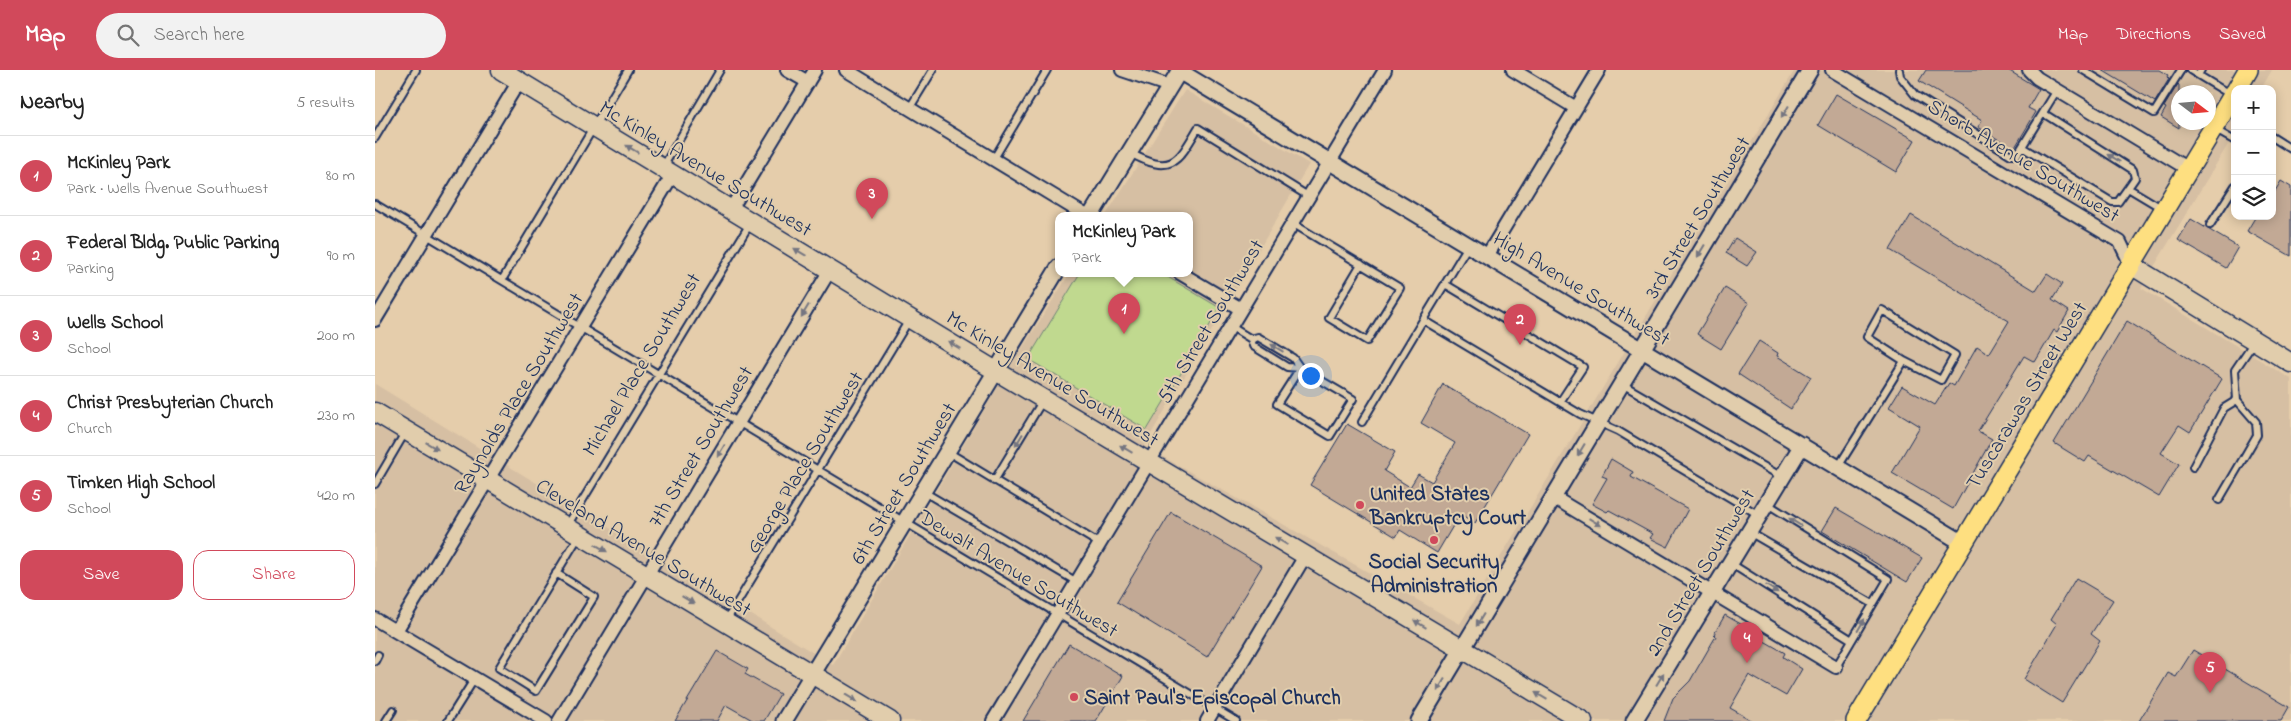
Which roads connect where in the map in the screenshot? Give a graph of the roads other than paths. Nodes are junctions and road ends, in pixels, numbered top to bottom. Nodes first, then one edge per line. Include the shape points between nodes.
1 (416, 70) edge
2 (501, 70) edge
3 (628, 70) edge
4 (720, 70) edge
5 (787, 70) edge
6 (815, 70) edge
7 (845, 70) edge
8 (933, 70) edge
9 (1047, 70) edge
10 (1122, 70) edge
11 (1180, 70) edge
12 (1385, 70) edge
13 (1513, 70) edge
14 (1599, 70) edge
15 (1810, 70) edge
16 (1832, 70) edge
17 (1899, 70) edge
18 (2029, 70) edge
19 (2083, 70) edge
20 (2181, 70) edge
21 (2190, 70) edge
22 (2248, 70) edge
23 (2200, 72) edge
24 (519, 81) junction
25 (807, 82) junction
26 (2239, 85) edge
27 (1170, 86) junction
28 (2057, 90) junction
29 (2231, 90) edge
30 (2231, 99) edge
31 (1576, 108) junction
32 (909, 109) junction
33 (2043, 113) junction
34 (2216, 123) edge
35 (594, 126) junction
36 (2212, 130) edge
37 (2216, 130) edge
38 (375, 138) edge
39 (2231, 139) edge
40 (2276, 139) edge
41 (2022, 148) junction
42 (2291, 148) edge
43 (1129, 152) junction
44 (993, 160) junction
45 (1329, 161) junction
46 (2188, 169) junction
47 (668, 171) junction
48 (2128, 188) junction
49 (2231, 192) edge
50 (1308, 196) junction
51 (375, 204) edge
52 (2164, 209) junction
53 (731, 210) junction
54 (1080, 212) edge
55 (1093, 212) edge
56 (751, 222) junction
57 (1292, 223) junction
58 (2210, 226) dead end
59 (426, 235) junction
60 (1469, 245) junction
61 (1487, 256) junction
62 (1361, 264) junction
63 (2131, 265) junction
64 (830, 270) junction
65 (1055, 274) edge
66 (1188, 277) edge
67 (501, 280) junction
68 (1445, 284) junction
69 (1241, 309) junction
70 (910, 318) junction
71 (375, 320) edge
72 (1423, 320) junction
73 (1230, 326) junction
74 (581, 328) junction
75 (1251, 339) junction
76 (2255, 341) junction
77 (1642, 348) junction
78 (1904, 361) junction
79 (2291, 363) edge
80 (1299, 368) junction
81 (996, 370) junction
82 (657, 375) junction
83 (1621, 384) junction
84 (1043, 399) junction
85 (2237, 400) junction
86 (1560, 402) junction
87 (375, 412) edge
88 (1362, 422) dead end
89 (1598, 422) junction
90 (738, 423) junction
91 (406, 431) junction
92 (1801, 445) junction
93 (947, 452) junction
94 (1149, 462) junction
95 (2193, 466) dead end
96 (1838, 467) junction
97 (817, 470) junction
98 (1782, 477) junction
99 (488, 480) junction
100 (994, 481) junction
101 (375, 484) edge
102 (923, 491) junction
103 (1553, 497) junction
104 (2219, 500) dead end
105 (1763, 509) junction
106 (903, 523) junction
107 (573, 531) junction
108 (1749, 532) junction
109 (1963, 542) junction
110 (1100, 544) junction
111 (1305, 556) junction
112 (1730, 563) junction
113 (556, 573) junction
114 (646, 575) junction
115 (1077, 582) junction
116 (1712, 592) junction
117 (1873, 604) junction
118 (1057, 615) junction
119 (375, 619) edge
120 (725, 622) junction
121 (396, 632) junction
122 (1852, 640) junction
123 (1462, 649) junction
124 (1836, 667) joint
125 (812, 674) junction
126 (475, 678) junction
127 (1215, 708) junction
128 (393, 710) dead end
129 (386, 721) edge
130 (448, 721) edge
131 (546, 721) edge
132 (559, 721) edge
133 (784, 721) edge
134 (890, 721) edge
135 (993, 721) edge
136 (1207, 721) edge
137 (1236, 721) edge
138 (1419, 721) edge
139 (1583, 721) edge
140 (1634, 721) edge
141 (1856, 721) edge

1 - 38 lane
2 - 24 main road, Mc Kinley Avenue Southwest
3 - 35 lane
4 - 47 lane, Raynolds Place Southwest
5 - 25 street
6 - 25 street
7 - 32 street
8 - 32 lane
9 - 44 lane
10 - 27 street
11 - 27 street
11 - 45 street, High Avenue Southwest
12 - 45 street, 5th Street Southwest
13 - 31 street
14 - 31 street
15 -> 77 street, 3rd Street Southwest
16 - 63 street, Shorb Avenue Southwest via 2120,242
17 - 41 lane via 1915,95 2011,155 2017,155
18 - 28 street
19 - 20 lane via 2154,113
21 - 23 lane
22 - 26 main road, Tuscarawas Street West
23 - 29 lane
24 - 35 main road, Mc Kinley Avenue Southwest
24 - 59 street
25 - 53 street
27 - 43 street
28 - 33 lane
28 - 46 street
30 - 34 main road, Tuscarawas Street West
31 - 61 street
32 - 44 street
33 - 41 lane
48 -> 33 lane via 2135,178 2133,170
47 -> 35 main road, Mc Kinley Avenue Southwest
35 - 67 lane
36 - 46 main road, Tuscarawas Street West
37 - 39 lane
40 - 42 lane
41 - 48 lane via 2112,202 2118,202
43 - 50 lane via 1149,163 1166,164 1181,157 1198,128
43 - 55 street
44 - 54 street
45 - 50 street, 5th Street Southwest
45 - 60 street, High Avenue Southwest
46 - 52 main road, Tuscarawas Street West
47 - 53 main road, Mc Kinley Avenue Southwest
47 - 74 street, Raynolds Place Southwest
48 - 52 lane
49 - 58 lane
50 - 57 street, 5th Street Southwest
51 - 59 lane, Dewalt Avenue Southwest
52 - 63 main road, Tuscarawas Street West
53 - 56 main road, Mc Kinley Avenue Southwest
64 -> 56 main road, Mc Kinley Avenue Southwest
56 - 82 lane, Michael Place Southwest
57 - 62 lane
57 - 69 street, 5th Street Southwest
59 - 67 lane, Dewalt Avenue Southwest
59 - 71 street
60 - 61 street, High Avenue Southwest
60 - 68 lane
61 - 77 street, High Avenue Southwest
62 - 62 lane via 1400,288 1367,342 1329,318
63 - 76 main road
63 - 109 main road, Tuscarawas Street West
64 - 70 main road, Mc Kinley Avenue Southwest
64 -> 90 street, 7th Street Southwest
65 - 81 street, 6th Street Southwest
66 - 69 street
67 - 74 lane, Dewalt Avenue Southwest
68 - 72 lane
68 - 86 lane via 1583,366
69 - 73 street, 5th Street Southwest
81 -> 70 main road, Mc Kinley Avenue Southwest
70 - 97 lane, George Place Southwest
72 - 86 lane
72 - 88 lane
73 - 75 lane
73 - 94 street, 5th Street Southwest
74 - 82 lane, Dewalt Avenue Southwest
74 - 99 street, Raynolds Place Southwest
75 - 80 lane via 1253,346 1287,367
80 -> 75 lane via 1293,358 1259,337
76 - 79 main road
76 - 85 lane via 2235,370
77 - 83 street, 3rd Street Southwest
77 - 92 street, High Avenue Southwest
78 - 78 lane via 1867,338 1882,310 1955,356 1941,380
78 - 96 lane
80 - 80 lane via 1277,404 1330,436 1353,399
81 - 84 main road, Mc Kinley Avenue Southwest
81 - 93 street, 6th Street Southwest
82 - 90 lane, Dewalt Avenue Southwest
82 - 107 lane, Michael Place Southwest
83 - 89 street, 3rd Street Southwest
83 - 98 lane
94 -> 84 main road, Mc Kinley Avenue Southwest
84 -> 100 lane
85 - 95 lane via 2224,408
85 - 104 lane via 2256,422 2257,435
86 - 89 lane
87 - 91 main road, Cleveland Avenue Southwest
89 -> 103 street, 3rd Street Southwest
89 - 105 lane
90 - 97 lane, Dewalt Avenue Southwest
90 -> 114 street, 7th Street Southwest
91 -> 99 main road, Cleveland Avenue Southwest
91 - 101 lane
92 - 96 street, High Avenue Southwest
92 - 98 street, 2nd Street Southwest
93 - 100 lane
93 - 102 street, 6th Street Southwest
94 - 110 street, 5th Street Southwest
111 -> 94 main road, Mc Kinley Avenue Southwest
96 - 109 street, High Avenue Southwest
97 - 106 lane, Dewalt Avenue Southwest
97 - 120 lane, George Place Southwest
98 - 105 street, 2nd Street Southwest
99 - 107 main road, Cleveland Avenue Southwest
99 - 121 street, Raynolds Place Southwest
100 - 110 lane
102 - 106 street, 6th Street Southwest
102 - 115 lane
103 -> 116 street
103 -> 123 street, 3rd Street Southwest
105 - 108 street, 2nd Street Southwest
117 -> 105 lane via 1888,579
106 - 118 lane, Dewalt Avenue Southwest
106 - 125 street, 6th Street Southwest
107 - 113 lane, Michael Place Southwest
107 -> 114 main road, Cleveland Avenue Southwest
108 - 112 street, 2nd Street Southwest
108 - 117 lane
109 - 141 main road, Tuscarawas Street West
110 - 115 street, 5th Street Southwest
123 -> 111 main road, Mc Kinley Avenue Southwest
111 - 127 street
112 - 116 street, 2nd Street Southwest
112 -> 122 lane
113 - 113 lane, Michael Place Southwest via 499,668 536,691 594,597
114 -> 120 main road, Cleveland Avenue Southwest
114 - 132 street, 7th Street Southwest
115 - 118 street, 5th Street Southwest
116 - 124 street
140 -> 116 street, 2nd Street Southwest
122 -> 117 lane
118 - 127 lane, Dewalt Avenue Southwest
118 - 135 street, 5th Street Southwest
119 - 121 street
120 - 125 main road, Cleveland Avenue Southwest
121 - 126 street
122 - 124 lane
123 -> 138 street, 3rd Street Southwest
139 -> 123 main road, Mc Kinley Avenue Southwest
125 - 133 street, 6th Street Southwest
125 -> 134 main road, Cleveland Avenue Southwest
126 - 130 lane
126 - 131 street
127 - 136 street
127 - 137 lane, Dewalt Avenue Southwest
128 - 129 lane

